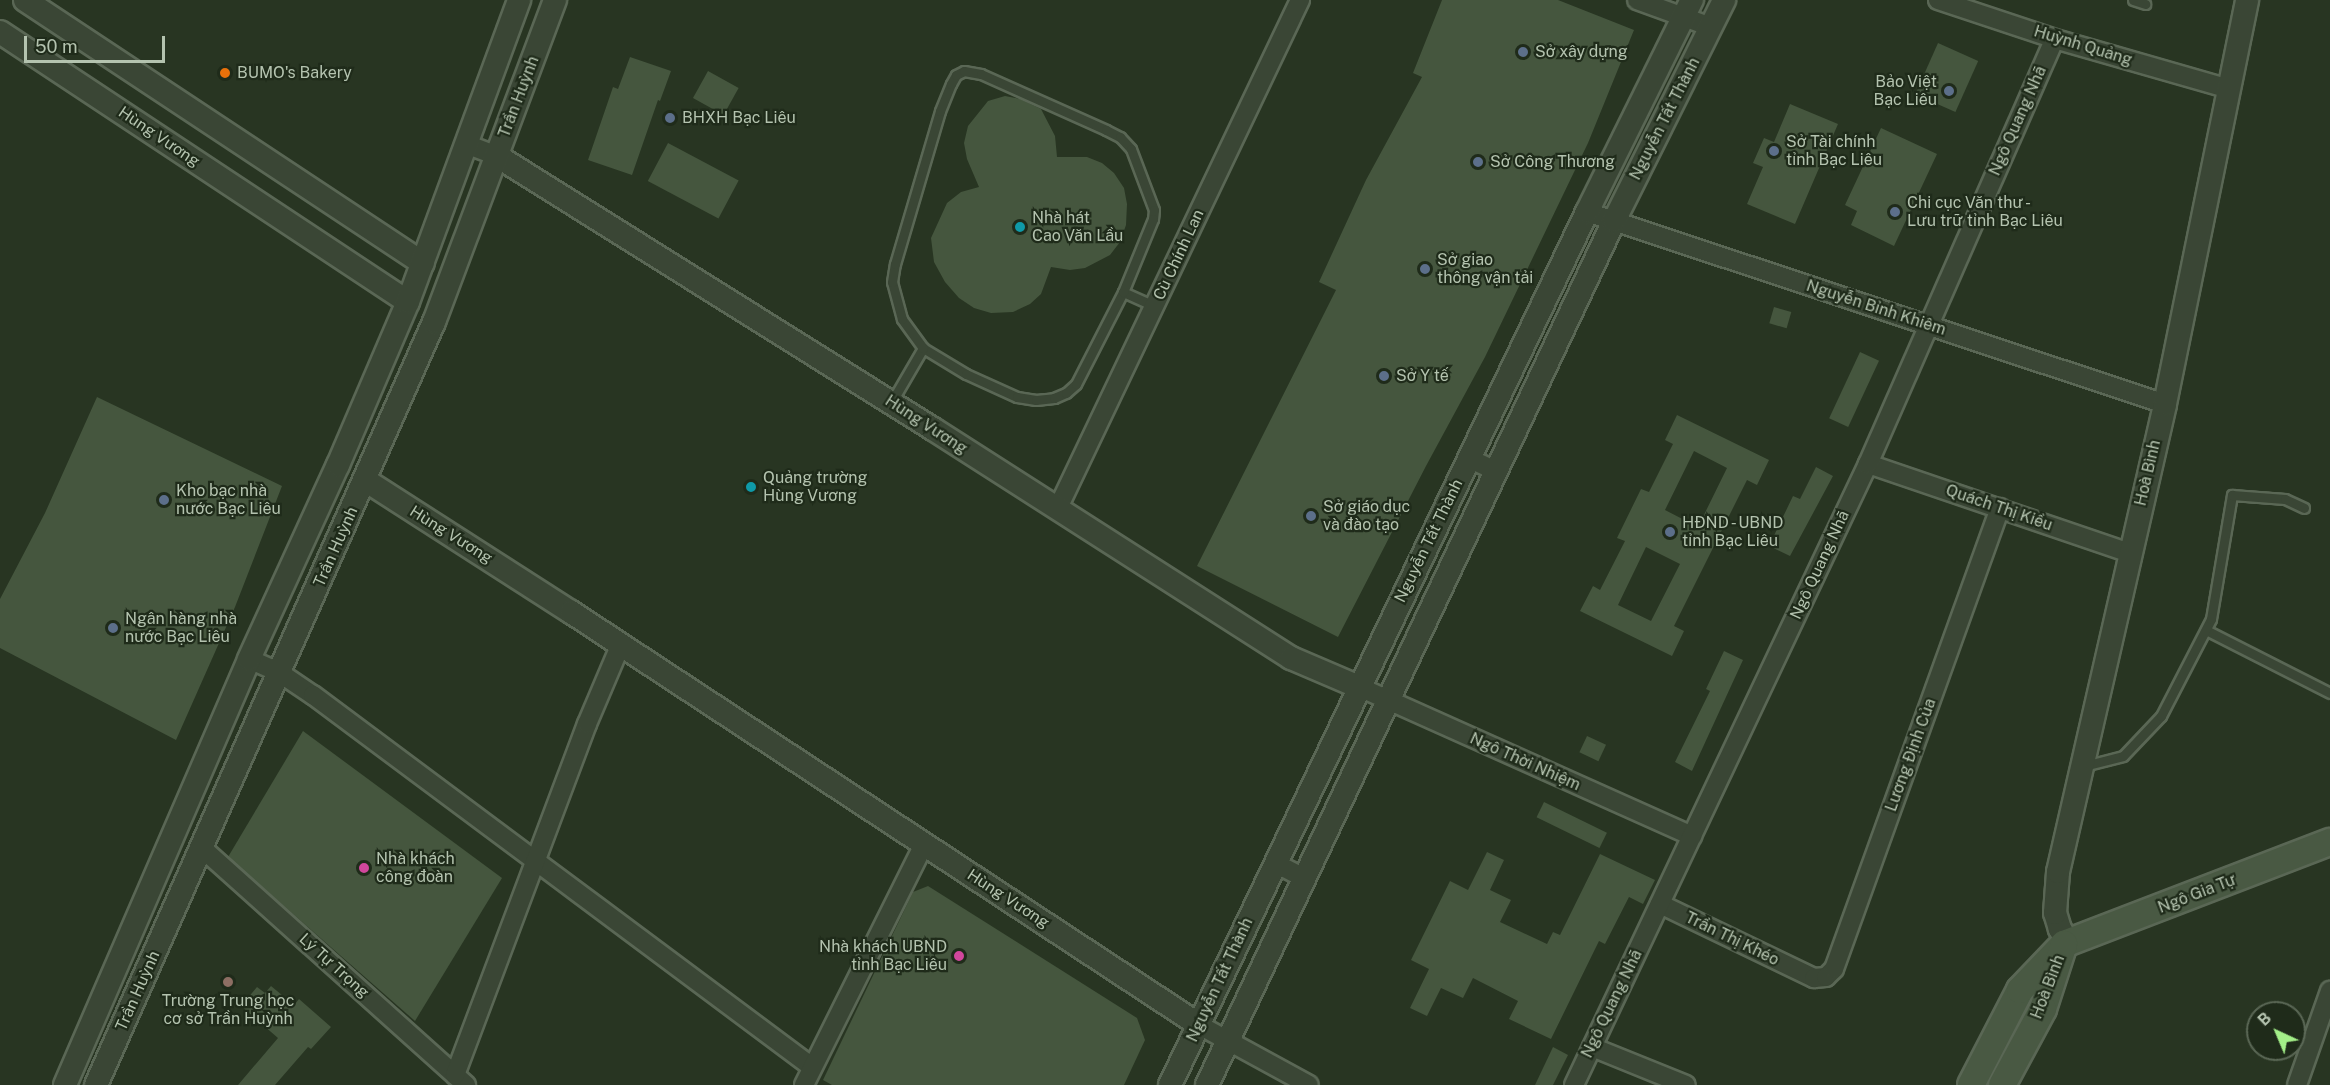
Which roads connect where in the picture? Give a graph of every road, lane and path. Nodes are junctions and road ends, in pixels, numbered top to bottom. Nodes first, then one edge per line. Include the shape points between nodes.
1 (25, 0) edge
2 (519, 0) edge
3 (555, 0) edge
4 (1300, 0) edge
5 (1636, 0) edge
6 (1724, 0) edge
7 (1938, 0) edge
8 (2133, 0) edge
9 (2247, 0) edge
10 (2145, 4) dead end
11 (1688, 8) edge
12 (1711, 27) junction
13 (0, 32) edge
14 (2055, 39) junction
15 (2229, 88) junction
16 (466, 144) junction
17 (497, 156) junction
18 (1587, 212) junction
19 (1614, 221) junction
20 (423, 263) junction
21 (1123, 292) junction
22 (408, 302) junction
23 (1154, 306) junction
24 (1927, 325) junction
25 (923, 348) junction
26 (891, 403) junction
27 (2165, 404) junction
28 (1468, 458) junction
29 (1868, 464) junction
30 (338, 465) junction
31 (1496, 471) junction
32 (365, 480) junction
33 (2000, 508) junction
34 (2304, 508) dead end
35 (1057, 510) junction
36 (2129, 553) junction
37 (2206, 630) junction
38 (621, 644) junction
39 (249, 659) junction
40 (280, 673) junction
41 (1359, 687) junction
42 (2330, 693) edge
43 (1389, 700) junction
44 (2081, 767) junction
45 (1692, 836) junction
46 (2330, 842) edge
47 (924, 844) junction
48 (202, 848) junction
49 (537, 860) junction
50 (1275, 863) junction
51 (1303, 877) junction
52 (1660, 904) junction
53 (2067, 943) junction
54 (1804, 974) joint
55 (2330, 991) edge
56 (1199, 1025) junction
57 (1229, 1041) junction
58 (1592, 1047) junction
59 (1988, 1050) junction
60 (2014, 1061) junction
61 (812, 1067) junction
62 (460, 1080) edge
63 (65, 1085) edge
64 (96, 1085) edge
65 (804, 1085) edge
66 (1170, 1085) edge
67 (1207, 1085) edge
68 (1309, 1085) edge
69 (1574, 1085) edge
70 (1686, 1085) edge
71 (1971, 1085) edge
72 (2002, 1085) edge
73 (2296, 1085) edge

1 - 20 street
2 - 16 street, Trần Huỳnh
3 - 17 street, Trần Huỳnh
4 - 23 street, Cù Chính Lan
5 - 11 street
6 - 12 street, Nguyễn Tất Thành
7 - 14 street, Huỳnh Quảng
8 - 10 lane
9 - 15 street, Hoà Bình
11 - 12 street
11 - 18 street, Nguyễn Tất Thành
12 - 19 street, Nguyễn Tất Thành
13 - 22 street, Hùng Vương
14 - 15 street, Huỳnh Quảng
14 - 24 street, Ngô Quang Nhã
15 - 27 street, Hoà Bình
16 - 17 street
16 - 20 street, Trần Huỳnh
17 - 26 street, Hùng Vương
17 - 32 street, Trần Huỳnh via 434,322
18 - 19 street, Nguyễn Bỉnh Khiêm
18 - 28 street, Nguyễn Tất Thành
19 - 24 street, Nguyễn Bỉnh Khiêm
19 - 31 street, Nguyễn Tất Thành
20 - 22 street, Trần Huỳnh
21 - 23 lane
21 - 25 lane via 1076,384 1054,398 1017,397 966,374
21 - 25 lane via 1154,219 1131,149 1120,136 981,74 964,71 956,75 940,111 892,282 902,319
22 - 30 street, Trần Huỳnh
23 - 35 street, Cù Chính Lan
24 - 27 street, Nguyễn Bỉnh Khiêm
24 - 29 street, Ngô Quang Nhã
25 - 26 lane
26 - 35 street, Hùng Vương
27 - 36 street, Hoà Bình
28 - 31 street
28 - 41 street, Nguyễn Tất Thành
29 - 33 street, Quách Thị Kiều
29 - 45 street, Ngô Quang Nhã
30 - 32 street
30 - 39 street, Trần Huỳnh
31 - 43 street, Nguyễn Tất Thành
32 - 38 street, Hùng Vương
32 - 40 street, Trần Huỳnh
33 - 36 street, Quách Thị Kiều
33 - 54 street, Lương Định Của via 1834,969 1826,977
34 - 37 lane via 2285,499 2232,495 2218,586
35 - 41 street, Hùng Vương via 1291,658
36 - 44 street, Hoà Bình
37 - 42 lane
37 - 44 lane via 2161,716 2123,756
38 - 47 street, Hùng Vương
38 - 49 street
39 - 40 street
39 - 63 street, Trần Huỳnh
40 - 48 street, Trần Huỳnh
40 - 49 street
41 - 43 street, Ngô Thời Nhiệm
41 - 50 street, Nguyễn Tất Thành
43 - 45 street, Ngô Thời Nhiệm
43 - 51 street, Nguyễn Tất Thành
44 - 53 street, Hoà Bình via 2058,872 2055,913
45 - 52 street, Ngô Quang Nhã
46 - 53 main road, Ngô Gia Tự
47 - 56 street, Hùng Vương
47 - 61 street
48 - 62 street, Lý Tự Trọng
48 - 64 street, Trần Huỳnh
49 - 61 street
49 - 62 street
50 - 51 street
50 - 56 street, Nguyễn Tất Thành
51 - 57 street, Nguyễn Tất Thành
52 - 54 street, Trần Thị Khéo
52 - 58 street, Ngô Quang Nhã
53 - 59 main road, Hoà Bình via 2020,990
53 - 60 main road, Hoà Bình via 2043,1009
55 - 73 street
56 - 57 street
56 - 66 street, Nguyễn Tất Thành
57 - 67 street, Nguyễn Tất Thành
57 - 68 street
58 - 69 street, Ngô Quang Nhã
58 - 70 street
59 - 60 street
59 - 71 main road, Hoà Bình
60 - 72 main road, Hoà Bình
61 - 65 street

